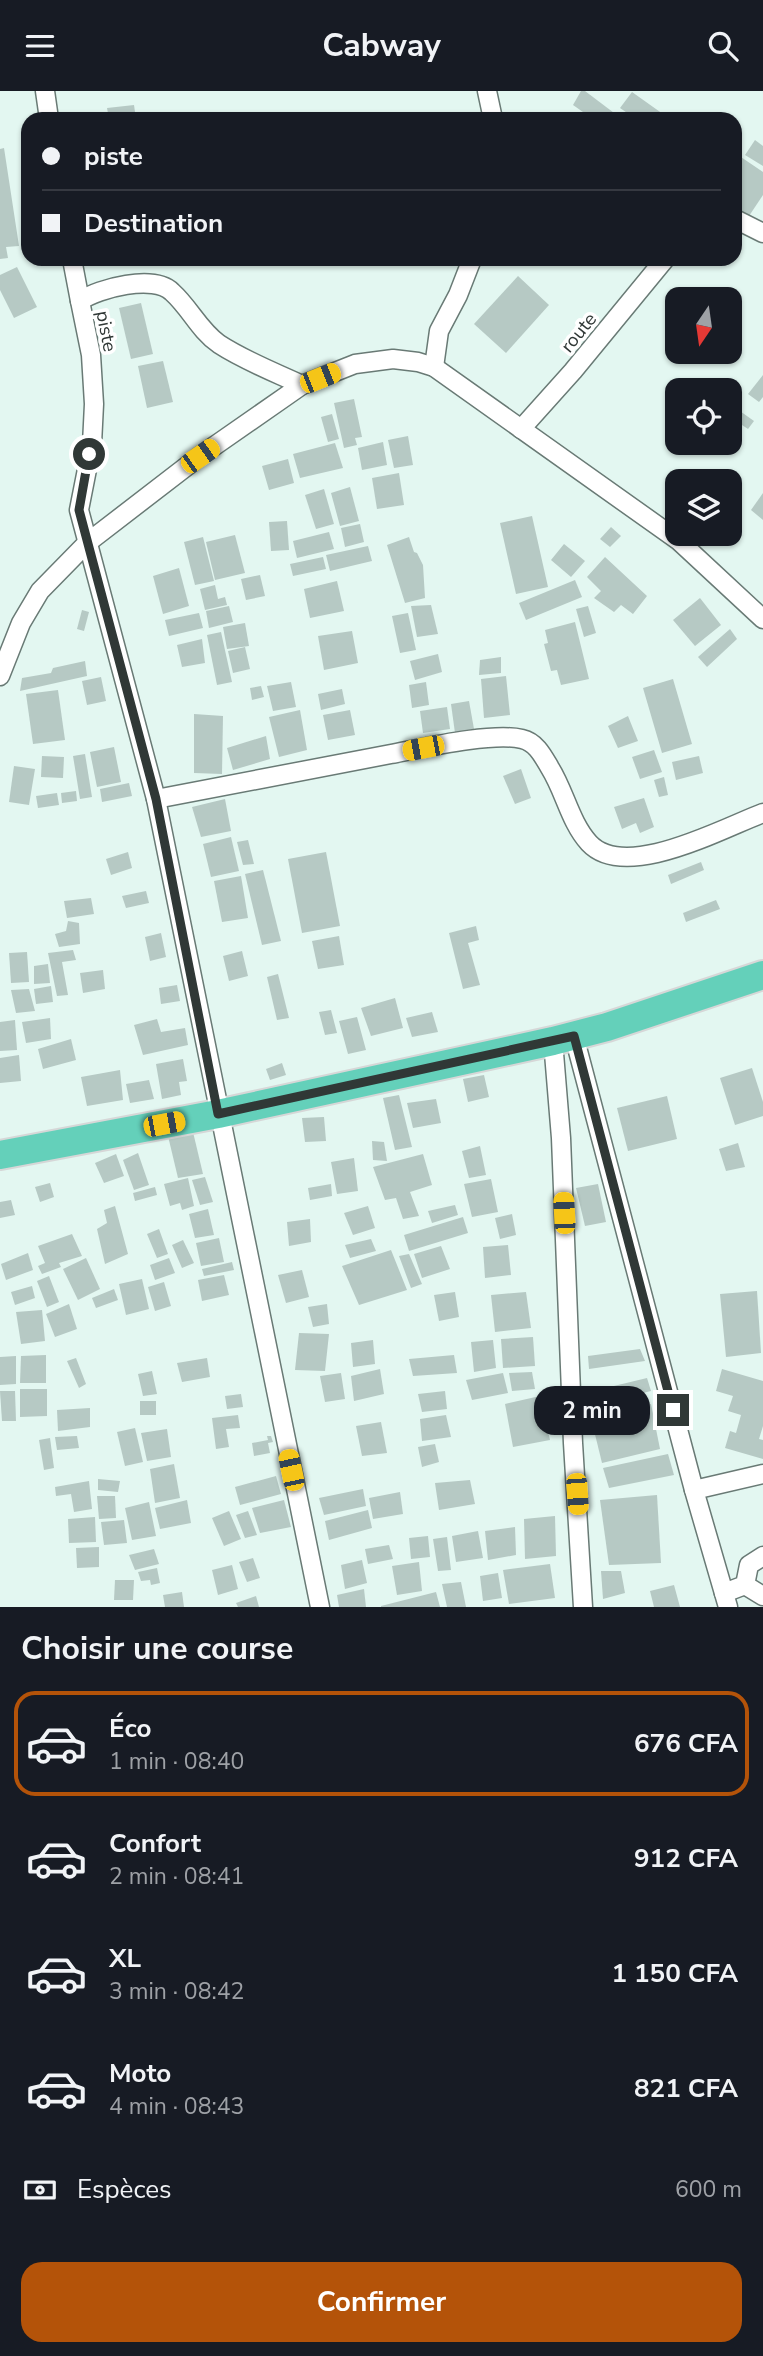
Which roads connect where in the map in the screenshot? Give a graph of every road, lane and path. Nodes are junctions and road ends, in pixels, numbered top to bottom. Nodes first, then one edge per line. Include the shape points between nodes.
1 (45, 91) edge
2 (488, 91) edge
3 (49, 112) edge
4 (492, 112) edge
5 (742, 222) edge
6 (763, 233) edge
7 (73, 266) edge
8 (469, 266) edge
9 (658, 266) edge
10 (80, 301) junction
11 (434, 367) junction
12 (302, 385) junction
13 (521, 429) junction
14 (87, 543) junction
15 (763, 619) edge
16 (0, 676) edge
17 (156, 799) junction
18 (763, 813) edge
19 (763, 975) edge
20 (564, 1039) junction
21 (218, 1114) junction
22 (0, 1154) edge
23 (763, 1474) edge
24 (694, 1490) junction
25 (763, 1556) edge
26 (745, 1585) junction
27 (763, 1596) edge
28 (726, 1600) edge
29 (320, 1607) edge
30 (583, 1607) edge

1 - 3 street
2 - 4 street
5 - 6 street
7 - 10 street
8 - 11 street via 439,331
9 - 13 street, route
10 - 12 street, piste via 130,284 162,286 172,291 216,342
10 - 14 street, piste via 94,379 92,444 79,510
11 - 12 street via 376,359
11 - 13 street
12 - 14 street
13 - 15 street via 679,541
14 - 16 street via 29,607
14 - 17 street, piste
17 - 18 street via 423,748 506,737 533,744 553,772 589,844 611,855 634,858 663,853
17 - 21 street, piste
19 - 20 highway
20 - 21 highway
20 - 24 street
20 - 30 street via 561,1137
21 - 22 highway
21 - 29 street, piste
23 - 24 street
24 - 28 street
25 - 26 street via 749,1565
26 - 27 street
26 - 28 street

